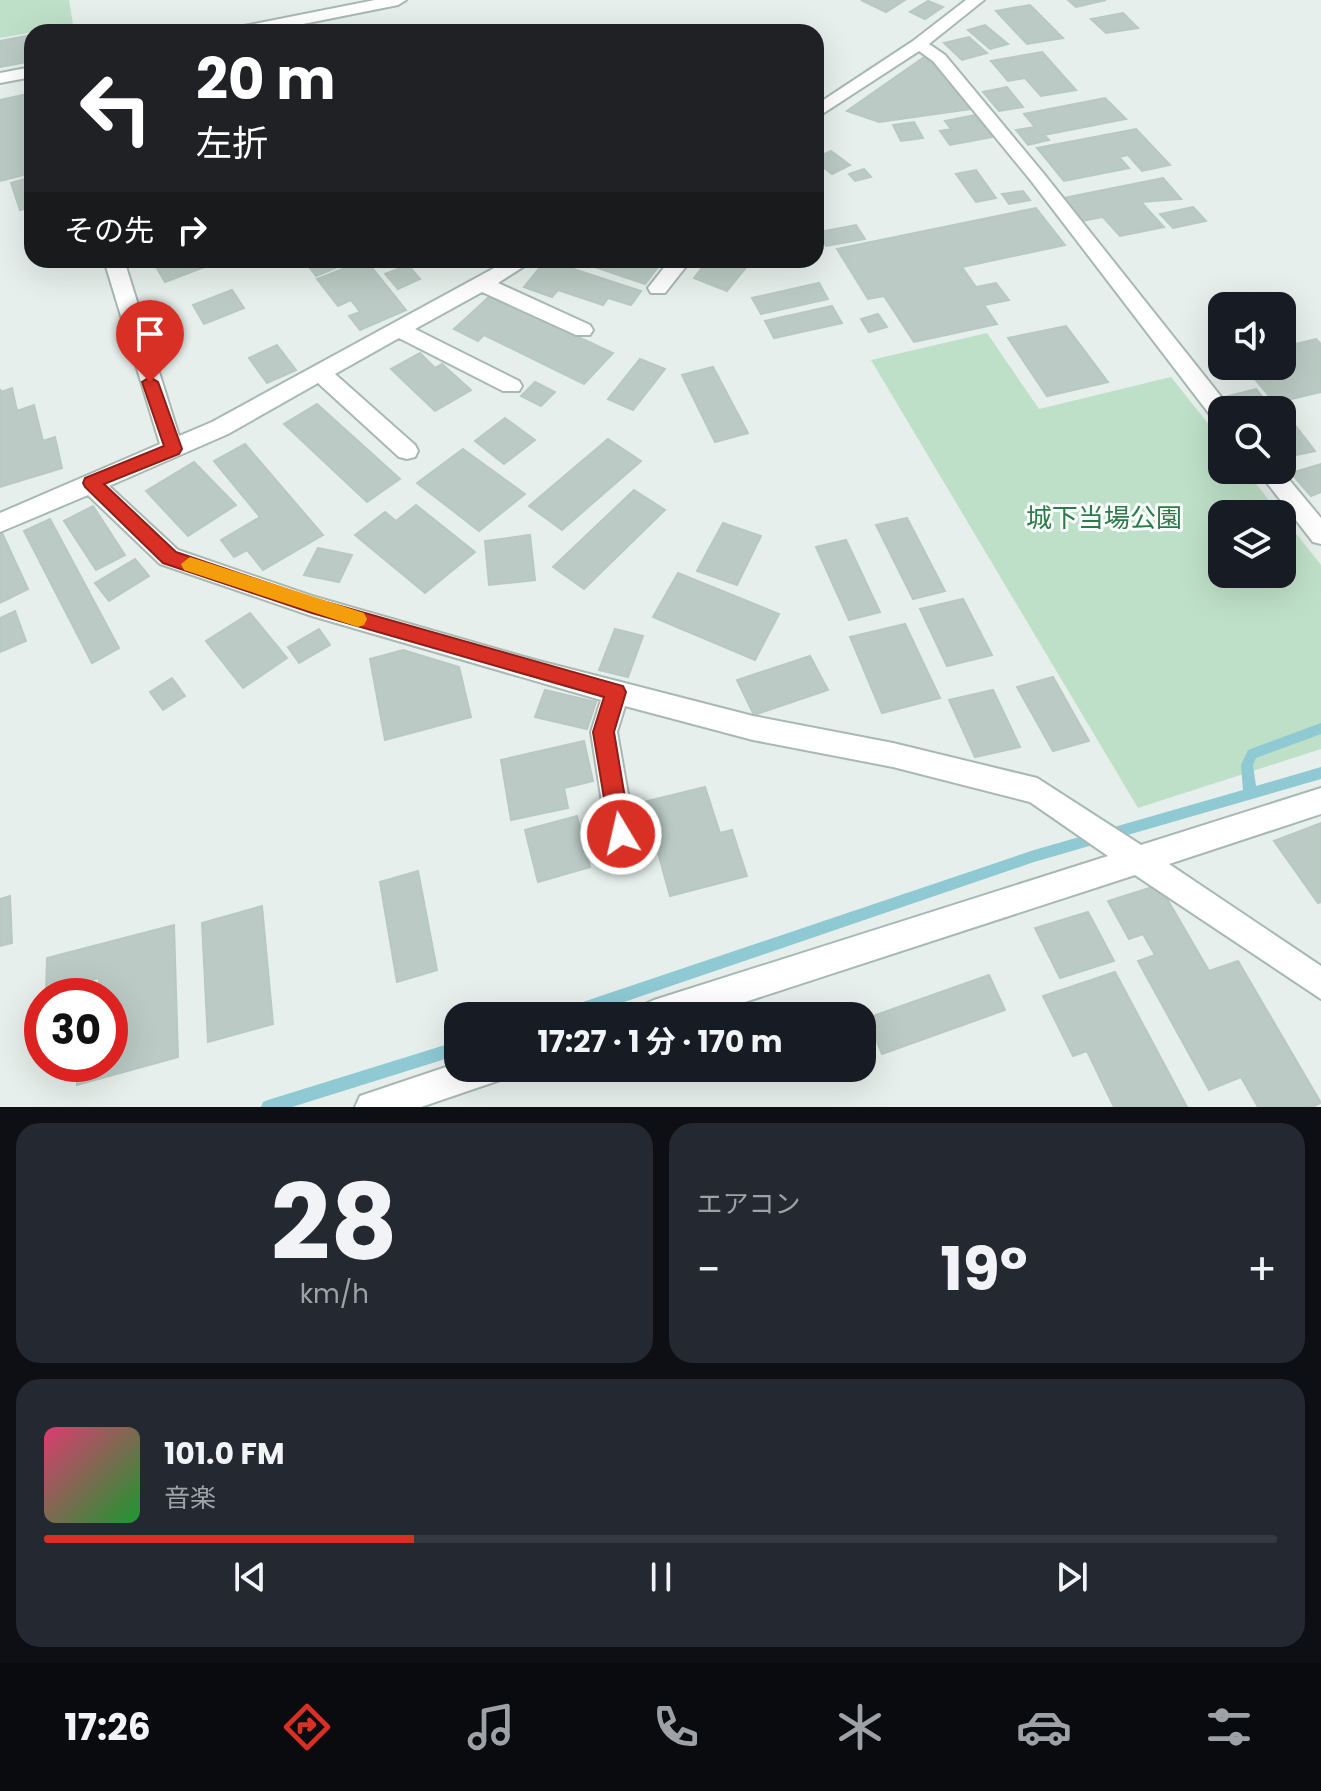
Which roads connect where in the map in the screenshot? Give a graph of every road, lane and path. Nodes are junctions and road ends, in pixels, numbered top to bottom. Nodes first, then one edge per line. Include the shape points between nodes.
1 (398, 0) edge
2 (976, 0) edge
3 (279, 24) edge
4 (919, 44) junction
5 (24, 74) edge
6 (0, 78) edge
7 (824, 108) edge
8 (116, 268) edge
9 (510, 268) edge
10 (674, 268) edge
11 (482, 284) junction
12 (658, 288) dead end
13 (400, 330) junction
14 (583, 330) dead end
15 (320, 373) junction
16 (511, 386) dead end
17 (1208, 396) edge
18 (173, 449) junction
19 (407, 451) dead end
20 (91, 483) junction
21 (1279, 484) edge
22 (0, 523) edge
23 (1321, 535) edge
24 (616, 692) junction
25 (1321, 801) edge
26 (621, 834) dead end
27 (1126, 854) junction
28 (1321, 984) edge
29 (695, 1002) edge
30 (449, 1082) edge
31 (371, 1107) edge

1 - 3 street
2 - 4 street
4 - 7 street
4 - 17 street via 939,58 1038,178
5 - 6 street
8 - 18 street
9 - 11 street
10 - 12 street
11 - 13 street
11 - 14 street
13 - 15 street
13 - 16 street
15 - 18 street
15 - 19 street
18 - 20 street
20 - 22 street
20 - 24 street via 169,557 312,606
21 - 23 street
24 - 26 street via 604,732
24 - 27 street via 1037,791
25 - 27 street
27 - 28 street
27 - 29 street
30 - 31 street

